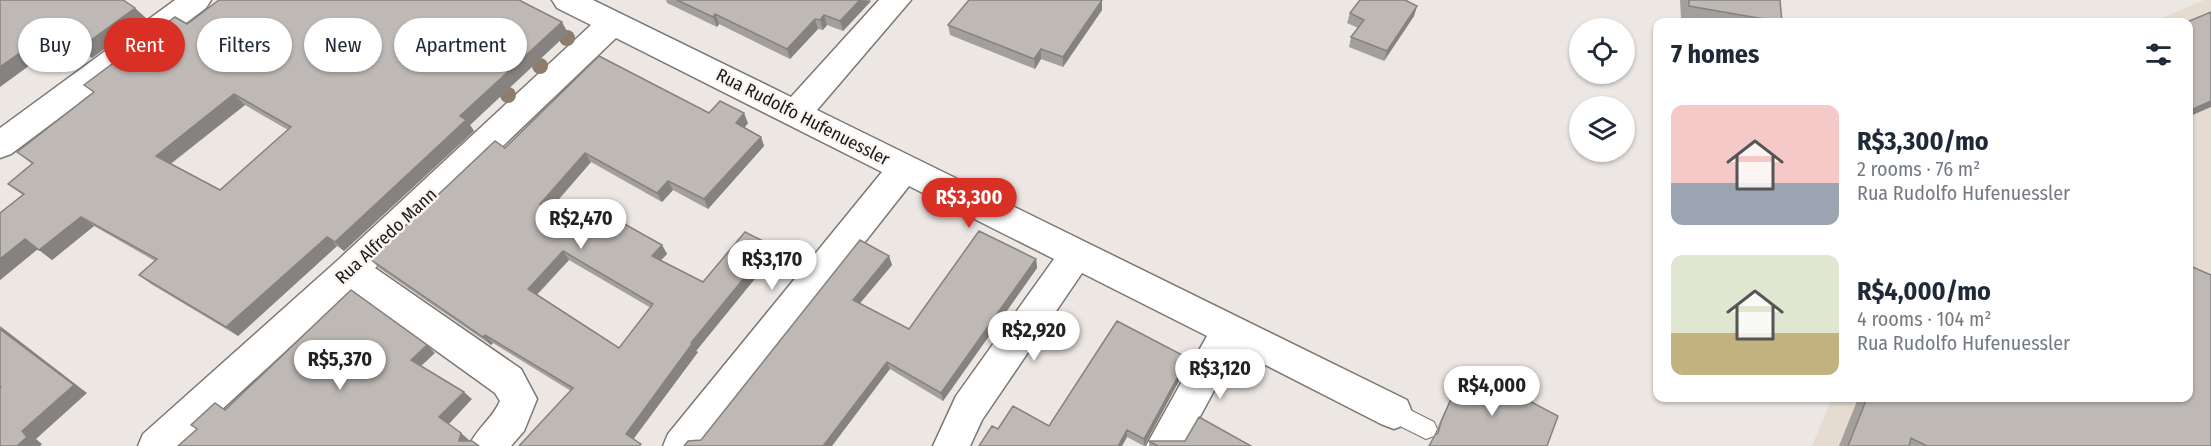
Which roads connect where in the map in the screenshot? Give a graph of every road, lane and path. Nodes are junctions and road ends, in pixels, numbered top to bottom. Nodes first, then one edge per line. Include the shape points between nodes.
1 (196, 0) edge
2 (896, 0) edge
3 (578, 2) edge
4 (613, 23) junction
5 (796, 112) junction
6 (0, 145) edge
7 (904, 168) junction
8 (1076, 254) junction
9 (350, 270) junction
10 (1229, 329) junction
11 (1394, 412) joint
12 (1426, 429) dead end
13 (156, 446) edge
14 (487, 446) edge
15 (681, 446) edge
16 (951, 446) edge
17 (1164, 446) edge

1 - 6 street
2 - 5 street
3 - 4 street, Rua Rudolfo Hufenuessler
4 - 5 street, Rua Rudolfo Hufenuessler
4 - 9 street, Rua Alfredo Mann
5 - 7 street, Rua Rudolfo Hufenuessler
7 - 8 street, Rua Rudolfo Hufenuessler
7 - 15 street
8 - 10 street, Rua Rudolfo Hufenuessler
8 - 16 street via 969,408
9 - 13 street, Rua Alfredo Mann
9 - 14 street via 508,381 519,399 511,419
10 - 11 street, Rua Rudolfo Hufenuessler
10 - 17 street
11 - 12 lane

